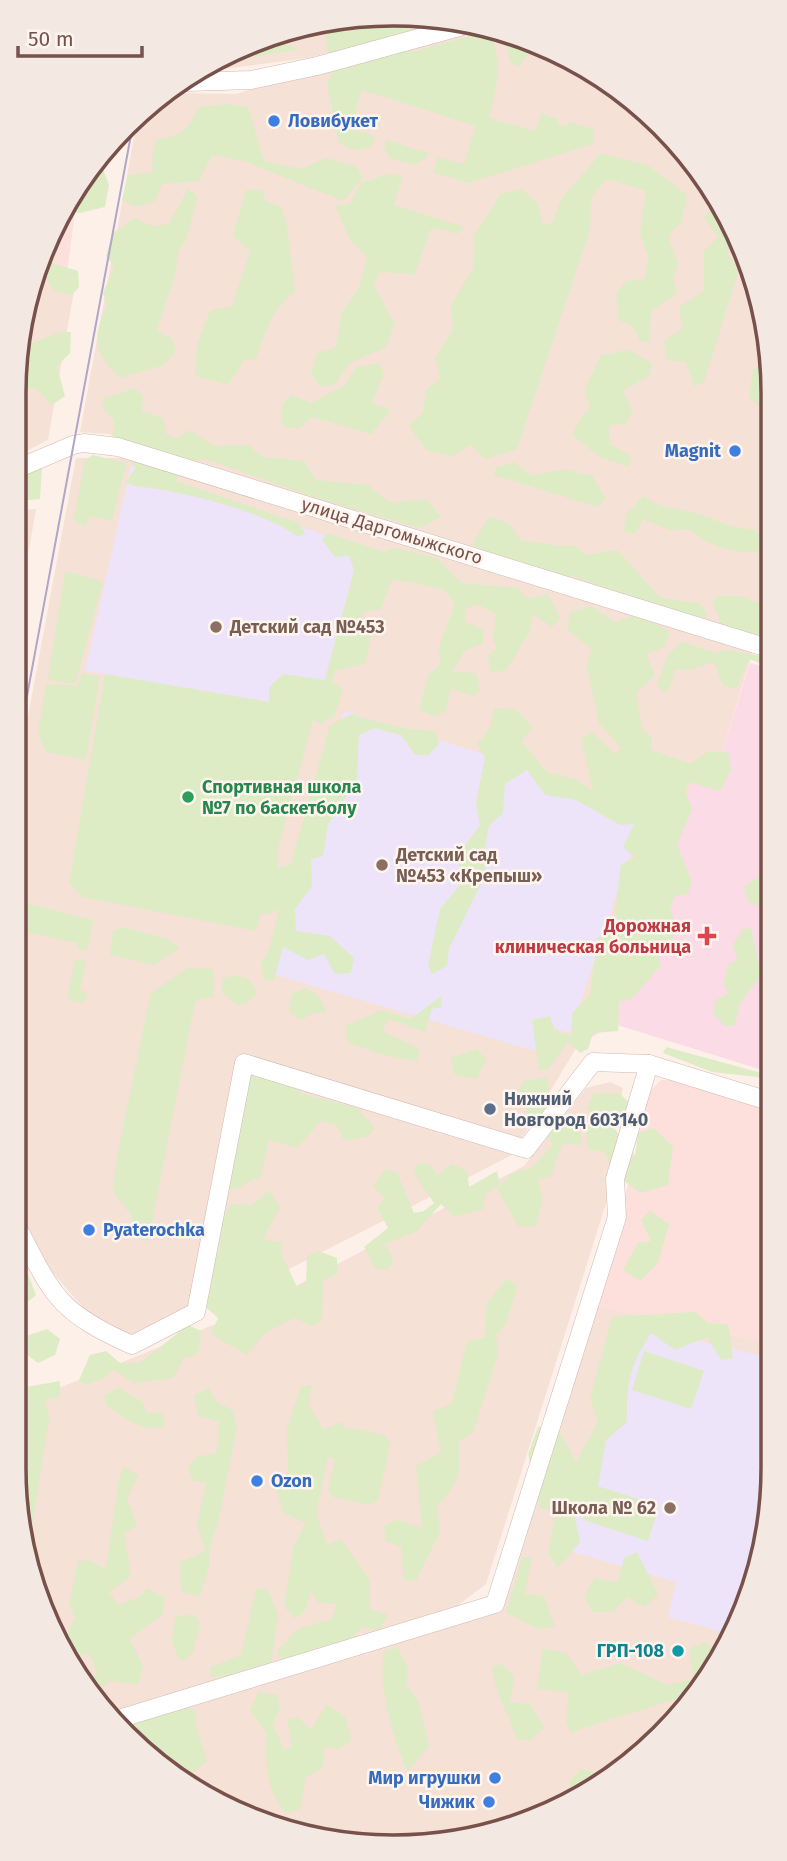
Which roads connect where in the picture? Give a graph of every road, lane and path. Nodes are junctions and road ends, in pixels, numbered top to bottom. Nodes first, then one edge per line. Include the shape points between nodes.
1 (447, 30) edge
2 (200, 81) edge
3 (26, 465) edge
4 (761, 646) edge
5 (649, 1064) junction
6 (761, 1099) edge
7 (26, 1246) edge
8 (124, 1717) edge

1 - 2 street via 277,74
3 - 4 street, улица Даргомыжского via 73,445 118,447
5 - 6 street
5 - 7 street via 593,1062 526,1149 244,1063 196,1312 132,1345 91,1327 57,1299
5 - 8 street via 615,1179 617,1217 495,1604

